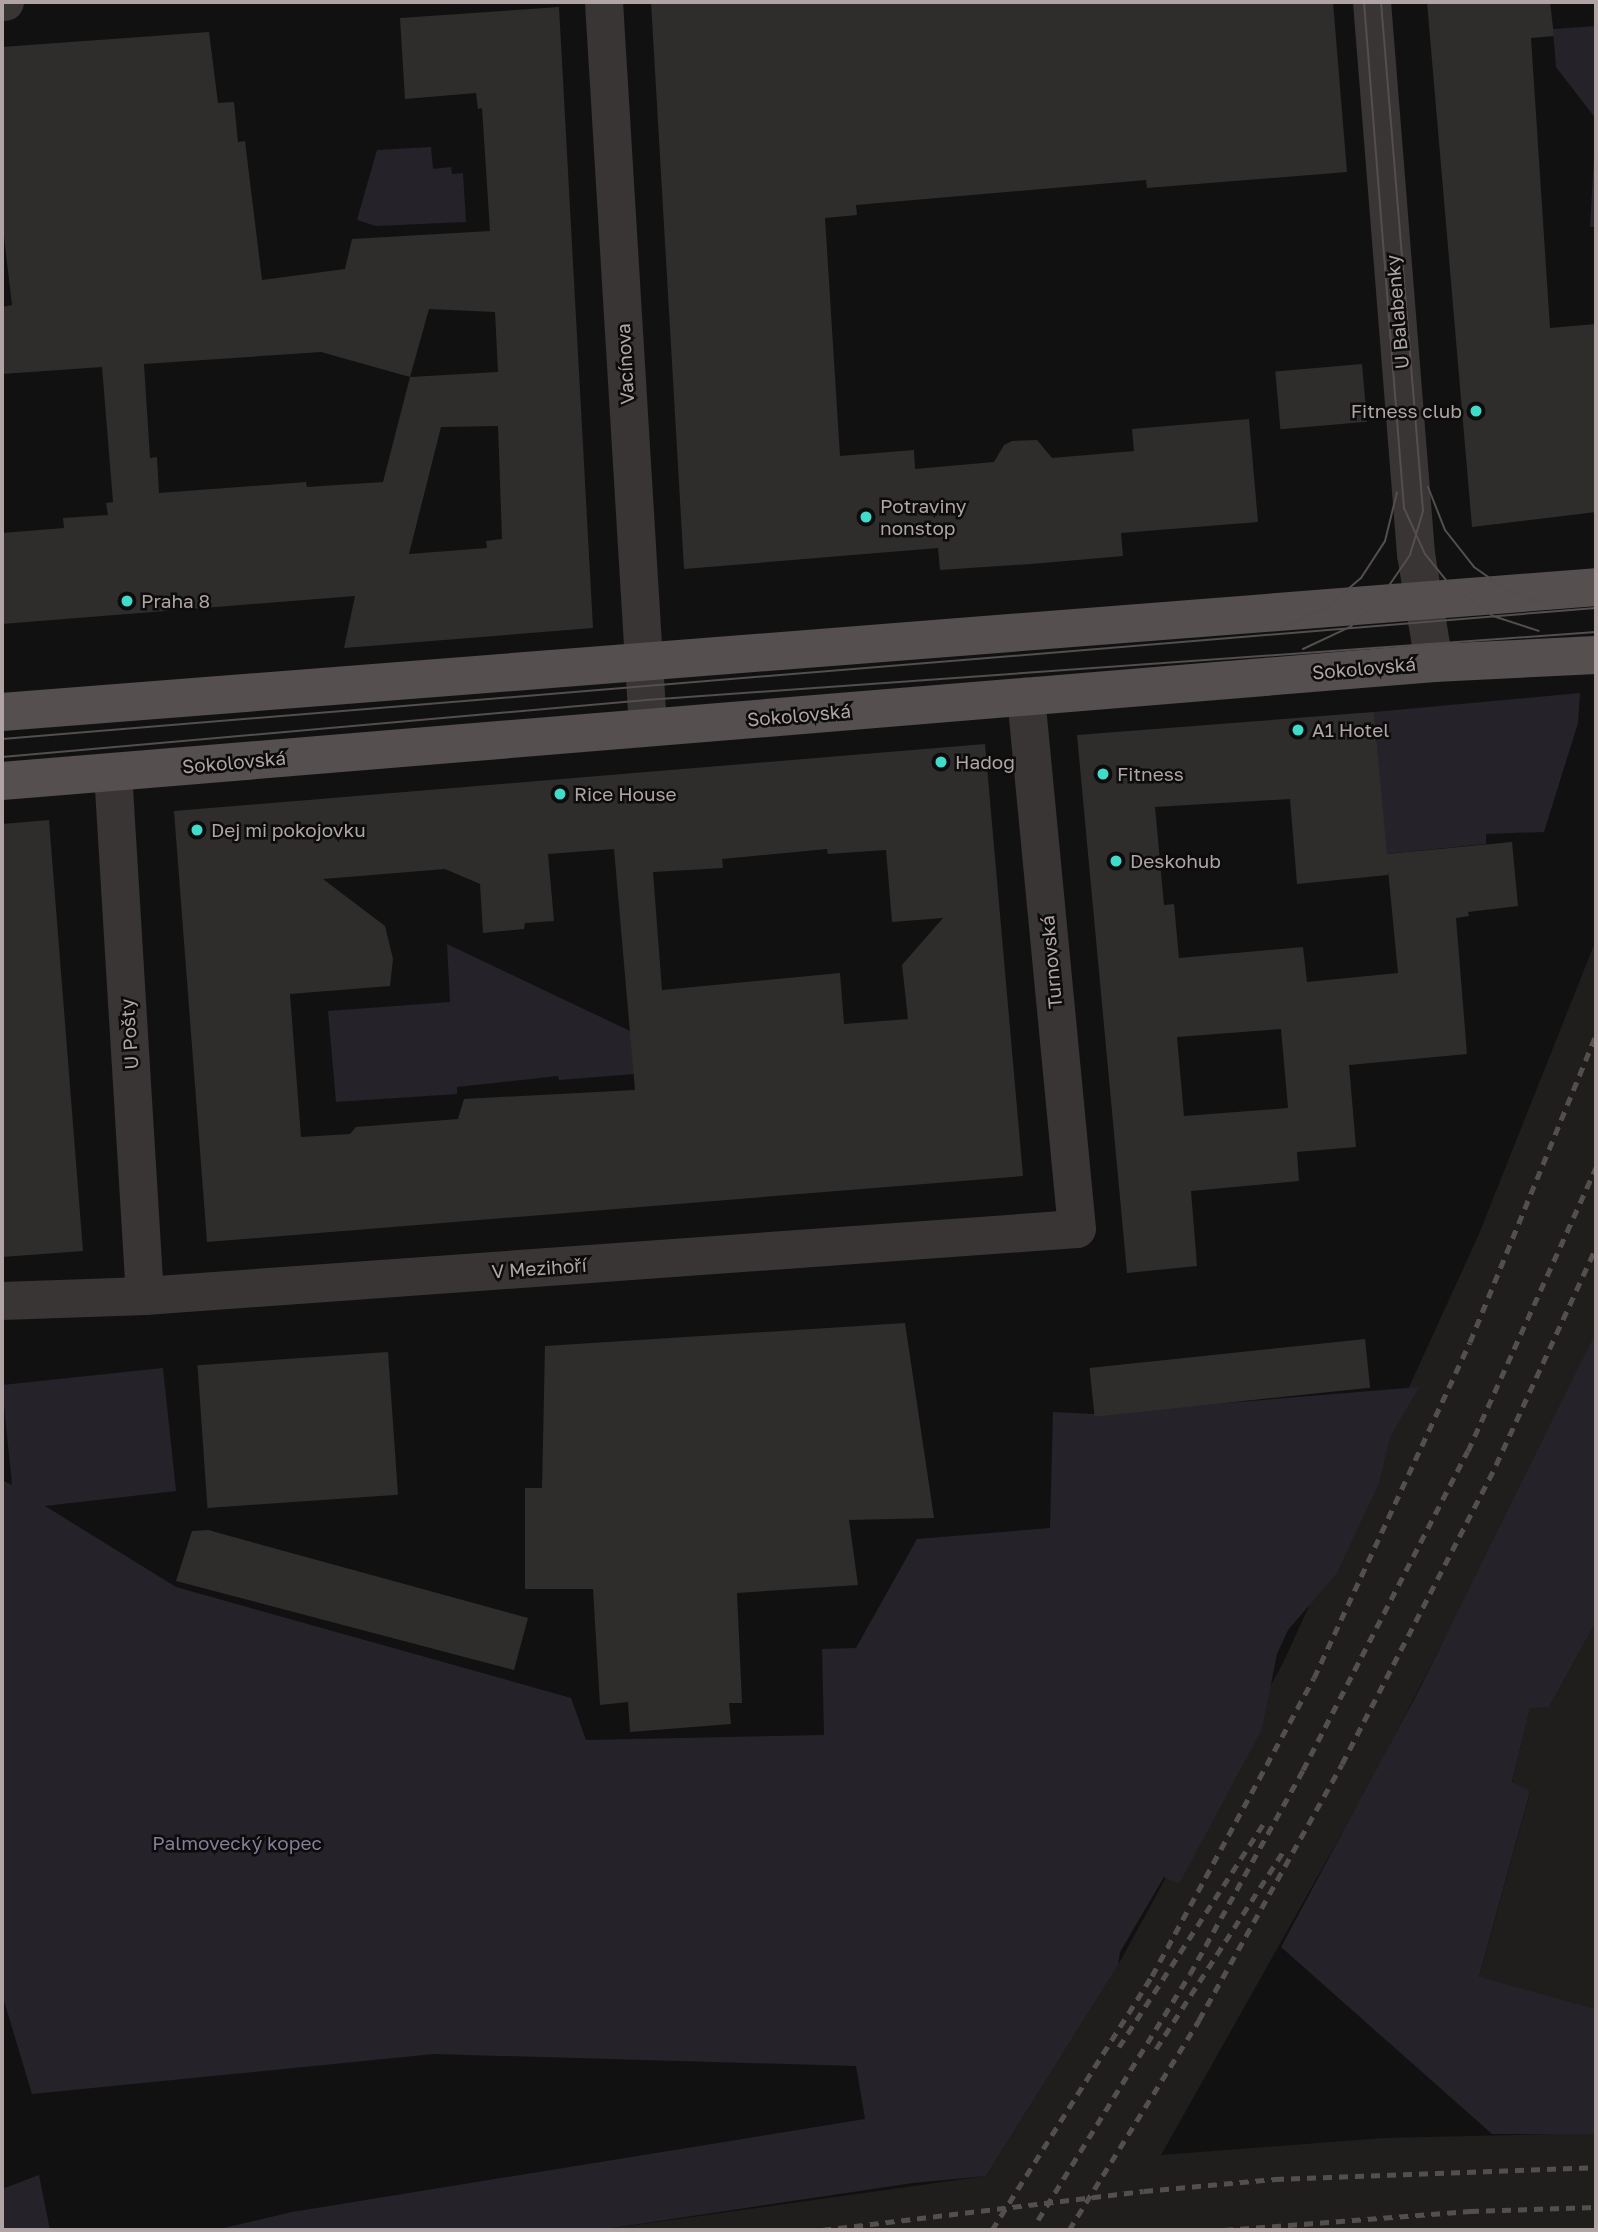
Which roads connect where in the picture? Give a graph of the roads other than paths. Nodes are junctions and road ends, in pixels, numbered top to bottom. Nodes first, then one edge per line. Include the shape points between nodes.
1 (604, 2) edge
2 (1372, 2) edge
3 (1596, 587) edge
4 (1424, 599) junction
5 (1596, 655) edge
6 (643, 660) junction
7 (1434, 663) junction
8 (1026, 696) junction
9 (2, 712) edge
10 (648, 727) junction
11 (113, 772) junction
12 (2, 781) edge
13 (1077, 1229) joint
14 (145, 1296) junction
15 (2, 1301) edge

1 - 6 street, Vacínova
2 - 4 street, U Balabenky via 1416,554
3 - 4 main road
4 - 6 main road
4 - 7 street, U Balabenky
5 - 7 main road, Sokolovská
6 - 9 main road
6 - 10 street, Vacínova
7 - 8 main road, Sokolovská
8 - 10 main road, Sokolovská
8 - 13 street, Turnovská
10 - 11 main road, Sokolovská
11 - 12 main road, Sokolovská
11 - 14 street, U Pošty
13 - 14 street, V Mezihoří
14 - 15 street, V Mezihoří

